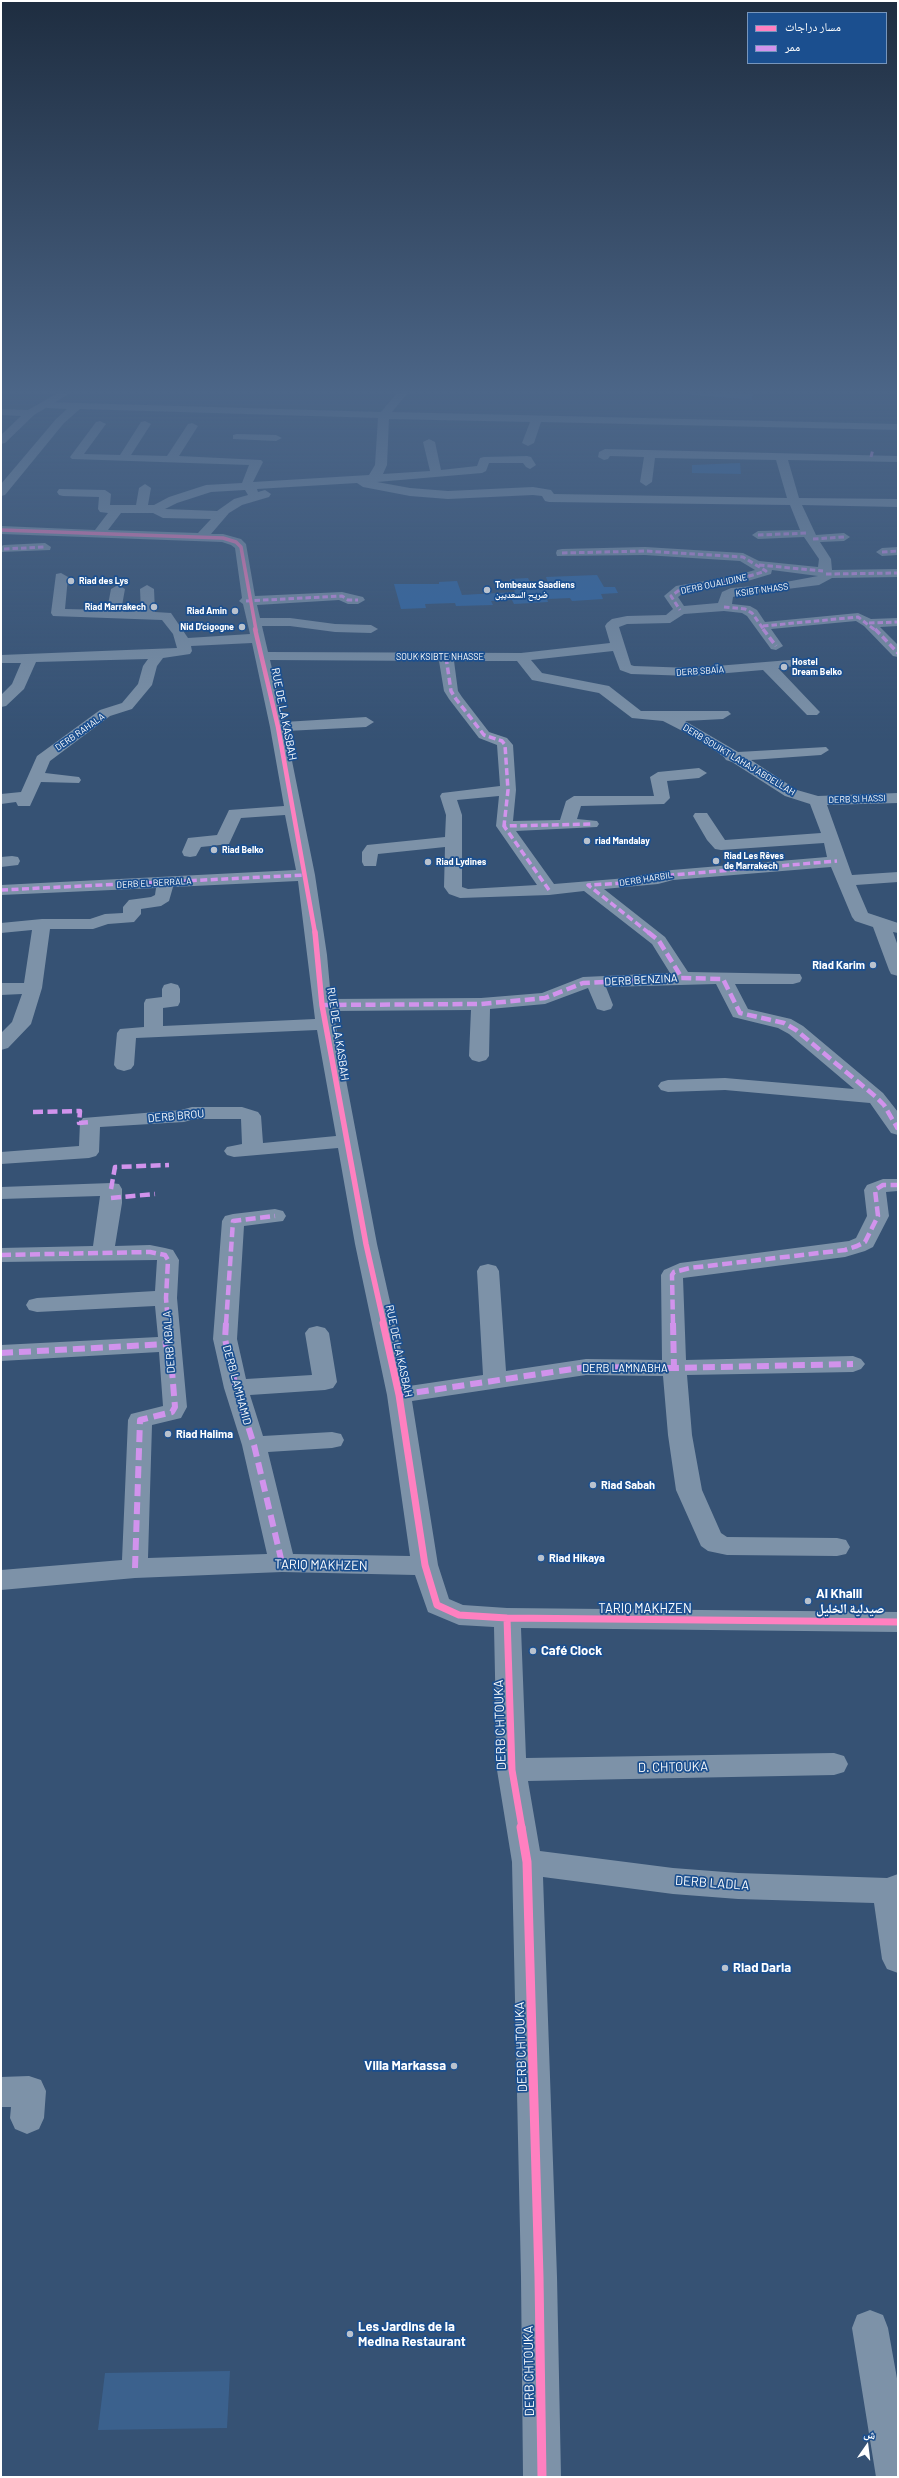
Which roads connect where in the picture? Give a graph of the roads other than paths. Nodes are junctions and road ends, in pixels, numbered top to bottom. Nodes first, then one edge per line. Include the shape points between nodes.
1 (117, 509) edge
2 (157, 510) edge
3 (227, 510) edge
4 (799, 510) edge
5 (220, 515) junction
6 (1, 530) edge
7 (99, 533) junction
8 (758, 535) dead end
9 (811, 536) junction
10 (202, 537) junction
11 (844, 537) dead end
12 (45, 547) dead end
13 (4, 548) edge
14 (898, 551) edge
15 (882, 552) dead end
16 (562, 553) dead end
17 (759, 565) junction
18 (898, 573) edge
19 (825, 574) junction
20 (61, 577) dead end
21 (118, 589) dead end
22 (147, 589) dead end
23 (358, 600) dead end
24 (248, 601) junction
25 (724, 607) junction
26 (680, 610) junction
27 (113, 614) junction
28 (148, 614) junction
29 (898, 622) edge
30 (869, 623) junction
31 (763, 626) junction
32 (371, 630) dead end
33 (258, 639) junction
34 (183, 642) junction
35 (617, 646) junction
36 (776, 646) dead end
37 (898, 653) edge
38 (160, 654) junction
39 (521, 656) junction
40 (446, 657) junction
41 (30, 658) junction
42 (1, 659) edge
43 (797, 662) dead end
44 (767, 665) junction
45 (1, 703) edge
46 (812, 712) dead end
47 (723, 714) dead end
48 (666, 717) junction
49 (366, 722) dead end
50 (278, 727) junction
51 (822, 750) dead end
52 (732, 756) junction
53 (699, 773) dead end
54 (35, 777) junction
55 (73, 780) dead end
56 (441, 780) dead end
57 (508, 790) junction
58 (448, 796) junction
59 (898, 798) edge
60 (1, 799) edge
61 (817, 801) junction
62 (292, 810) junction
63 (701, 816) dead end
64 (591, 824) dead end
65 (567, 825) junction
66 (504, 826) junction
67 (831, 837) junction
68 (455, 840) junction
69 (190, 852) dead end
70 (837, 861) junction
71 (370, 862) dead end
72 (306, 875) junction
73 (898, 877) edge
74 (846, 881) junction
75 (165, 883) junction
76 (588, 885) junction
77 (1, 890) edge
78 (549, 890) junction
79 (42, 924) junction
80 (890, 926) edge
81 (1, 928) edge
82 (898, 970) edge
83 (682, 978) junction
84 (723, 978) junction
85 (794, 978) dead end
86 (595, 982) junction
87 (33, 988) junction
88 (1, 989) edge
89 (171, 989) dead end
90 (481, 1004) junction
91 (322, 1005) junction
92 (604, 1005) dead end
93 (326, 1024) junction
94 (154, 1032) junction
95 (1, 1044) edge
96 (480, 1056) dead end
97 (124, 1065) dead end
98 (668, 1086) dead end
99 (876, 1097) junction
100 (898, 1129) edge
101 (347, 1141) junction
102 (1, 1158) edge
103 (898, 1184) edge
104 (1, 1192) edge
105 (275, 1216) dead end
106 (103, 1252) junction
107 (1, 1255) edge
108 (488, 1271) dead end
109 (166, 1298) junction
110 (37, 1305) dead end
111 (317, 1333) dead end
112 (168, 1344) junction
113 (1, 1354) edge
114 (853, 1364) dead end
115 (674, 1368) junction
116 (494, 1380) junction
117 (236, 1388) junction
118 (399, 1395) junction
119 (332, 1440) dead end
120 (254, 1445) junction
121 (837, 1547) dead end
122 (282, 1563) junction
123 (425, 1565) junction
124 (135, 1568) junction
125 (1, 1580) edge
126 (507, 1618) junction
127 (898, 1622) edge
128 (834, 1764) dead end
129 (512, 1770) junction
130 (527, 1862) junction
131 (893, 1889) edge
132 (898, 1959) edge
133 (1, 2092) edge
134 (27, 2118) dead end
135 (870, 2328) dead end
136 (542, 2477) edge
137 (895, 2477) edge

1 - 7 street
2 - 5 street via 163,514
3 - 5 street
4 - 9 street
5 - 10 street
6 - 7 street
7 - 10 street
8 - 9 street
9 - 11 street
9 - 19 street via 825,559
10 - 24 street, RUE DE LA KASBAH via 223,538 240,544
12 - 13 street
14 - 15 street
16 - 17 street, DERB OUALIDINE via 694,553 743,557
17 - 19 street, DERB OUALIDINE
17 - 26 street, DERB OUALIDINE via 766,571 736,580 681,589 671,596
18 - 19 street, DERB OUALIDINE
19 - 25 street, KSIBT NHASS via 819,581 736,592 727,596
20 - 27 street via 58,613
21 - 27 street
22 - 28 street
23 - 24 street via 348,600 342,596
24 - 33 street, RUE DE LA KASBAH
25 - 26 street, KSIBT NHASS
25 - 31 street via 745,609
26 - 35 street, KSIBT NHASS via 670,619 616,622 612,626
27 - 28 street
28 - 34 street via 166,616
29 - 30 street
30 - 31 street via 854,617
30 - 37 street
31 - 36 street
32 - 33 street via 290,622
33 - 34 street
33 - 40 street, SOUK KSIBTE NHASSE
33 - 50 street, RUE DE LA KASBAH
34 - 38 street via 185,651
35 - 39 street, SOUK KSIBTE NHASSE
35 - 44 street, DERB SBAÏA via 625,667 631,670 692,672
38 - 41 street
38 - 54 street, DERB RAHALA via 150,666 145,685 127,706 105,714 48,754 39,765
39 - 40 street, SOUK KSIBTE NHASSE
39 - 48 street, DERB SOUIKT LAHAJ ABDELLAH via 537,677 599,687 637,715 649,718
40 - 57 street via 451,691 456,699 484,735 502,741 505,745
41 - 42 street
41 - 45 street via 19,686
43 - 44 street, DERB SBAÏA
44 - 46 street
47 - 48 street
48 - 52 street, DERB SOUIKT LAHAJ ABDELLAH via 705,737
49 - 50 street
50 - 62 street, RUE DE LA KASBAH
51 - 52 street
52 - 61 street, DERB SOUIKT LAHAJ ABDELLAH via 792,794
53 - 65 street via 658,777 662,798 658,802 574,801
54 - 55 street
54 - 60 street, DERB RAHALA via 26,799
56 - 58 street, DERB HARBIL
57 - 58 street
57 - 66 street
58 - 68 street, DERB HARBIL via 454,815
59 - 61 street, DERB SI HASSI
61 - 67 street
62 - 69 street via 235,813 223,840 194,842
62 - 72 street, RUE DE LA KASBAH
63 - 67 street via 715,840 721,844
64 - 65 street
65 - 66 street
66 - 78 street
67 - 70 street
68 - 71 street via 373,849 370,852
68 - 78 street, DERB HARBIL via 453,887 458,892 466,894
70 - 74 street
70 - 76 street, DERB HARBIL
72 - 75 street, DERB EL BERRALA
72 - 91 street, RUE DE LA KASBAH via 318,955
73 - 74 street
74 - 80 street via 861,917
75 - 77 street, DERB EL BERRALA
75 - 79 street via 163,897 155,902 135,904 128,918 105,919 93,924
76 - 78 street, DERB HARBIL
76 - 83 street via 659,941
79 - 81 street
79 - 87 street
80 - 82 street
83 - 84 street, DERB BENZINA
83 - 86 street, DERB BENZINA
84 - 85 street, DERB BENZINA
84 - 99 street via 740,1013 790,1025
86 - 90 street, DERB BENZINA via 572,986 545,998
86 - 92 street
87 - 88 street
87 - 95 street via 21,1024
89 - 94 street via 171,1002 154,1003
90 - 91 street, DERB BENZINA
90 - 96 street
91 - 93 street, RUE DE LA KASBAH
93 - 94 street
93 - 101 street, RUE DE LA KASBAH
94 - 97 street via 127,1033
98 - 99 street via 725,1084
99 - 100 street
101 - 102 street, DERB BROU via 243,1151 251,1116 242,1113 192,1113 184,1116 90,1122 88,1152
101 - 118 street, RUE DE LA KASBAH via 366,1244
103 - 115 street via 883,1185 875,1190 878,1216 865,1242 857,1246 845,1250 674,1272
104 - 106 street via 111,1189 112,1203
105 - 117 street, DERB LAMHAMID via 233,1221 225,1339
106 - 107 street, DERB KBALA
106 - 109 street, DERB KBALA via 165,1255 168,1260
108 - 116 street
109 - 110 street
109 - 112 street, DERB KBALA
111 - 117 street via 325,1382
112 - 113 street
112 - 124 street, DERB KBALA via 175,1407 172,1412 140,1420
114 - 115 street, DERB LAMNABHA
115 - 116 street, DERB LAMNABHA via 586,1367
115 - 121 street via 680,1435 689,1490 710,1539 716,1544 727,1546
116 - 118 street, DERB LAMNABHA
117 - 120 street, DERB LAMHAMID
118 - 123 street, RUE DE LA KASBAH
119 - 120 street
120 - 122 street, DERB LAMHAMID
122 - 123 street, TARIQ MAKHZEN
122 - 124 street, TARIQ MAKHZEN
123 - 126 street, TARIQ MAKHZEN via 437,1605 459,1615
124 - 125 street, TARIQ MAKHZEN
126 - 127 street, TARIQ MAKHZEN
126 - 129 street, DERB CHTOUKA
128 - 129 street, D. CHTOUKA
129 - 130 street, DERB CHTOUKA
130 - 131 street, DERB LADLA via 673,1881 738,1886
130 - 136 street, DERB CHTOUKA
131 - 132 street
133 - 134 street via 29,2091
135 - 137 street

